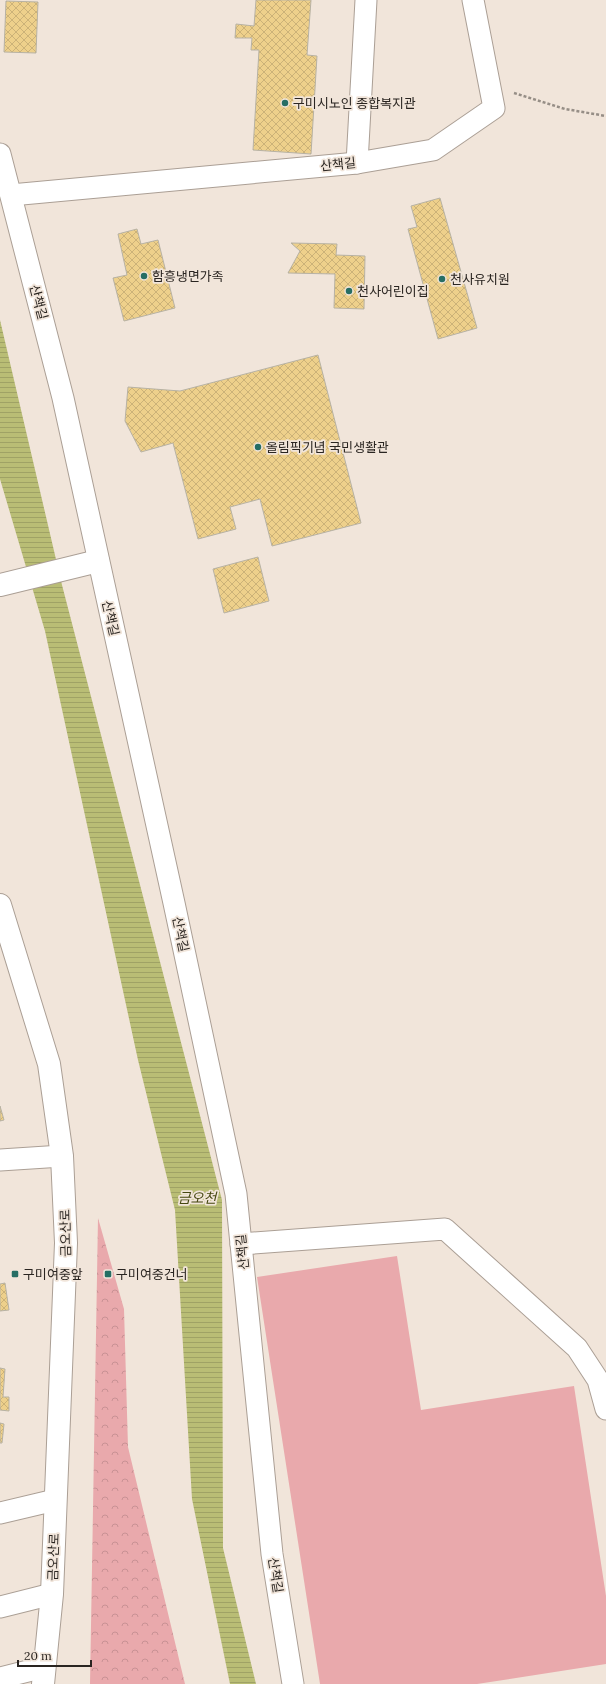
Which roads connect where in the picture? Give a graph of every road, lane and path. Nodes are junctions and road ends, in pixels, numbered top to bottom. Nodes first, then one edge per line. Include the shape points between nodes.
1 (366, 0) edge
2 (472, 0) edge
3 (489, 85) junction
4 (606, 116) edge
5 (0, 154) edge
6 (357, 163) junction
7 (11, 195) junction
8 (98, 561) junction
9 (0, 585) edge
10 (0, 905) edge
11 (62, 1156) junction
12 (0, 1160) edge
13 (241, 1244) junction
14 (606, 1408) edge
15 (55, 1500) junction
16 (0, 1513) edge
17 (52, 1594) junction
18 (0, 1607) edge
19 (44, 1675) edge
20 (0, 1678) edge
21 (293, 1684) edge

1 - 6 street
2 - 3 street, 산책길
3 - 4 path via 565,109
3 - 6 street, 산책길 via 494,108 434,150
5 - 7 street, 산책길
6 - 7 street, 산책길
7 - 8 street, 산책길 via 64,398
8 - 9 street
8 - 13 street, 산책길 via 236,1194
10 - 11 street, 금오산로 via 49,1064
11 - 12 street
11 - 15 street, 금오산로 via 66,1243
13 - 14 street via 445,1229 577,1348 598,1380
13 - 21 street, 산책길 via 272,1554
15 - 16 street
15 - 17 street, 금오산로
17 - 18 street, 금오산로
17 - 19 street, 금오산로
19 - 20 street, 금오산로

